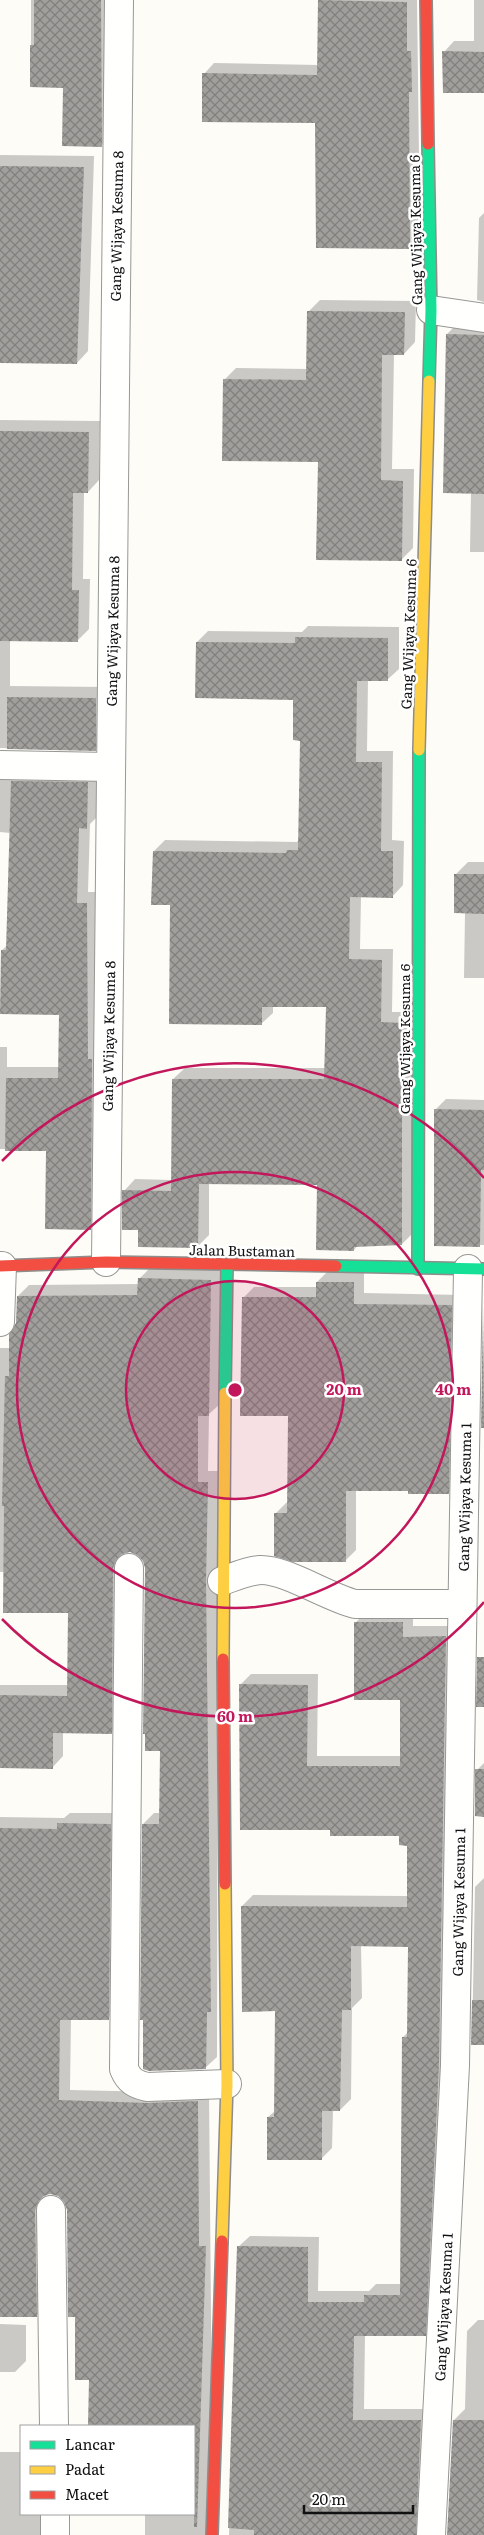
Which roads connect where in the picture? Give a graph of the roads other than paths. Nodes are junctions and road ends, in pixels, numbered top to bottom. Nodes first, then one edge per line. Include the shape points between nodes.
1 (118, 0) edge
2 (426, 0) edge
3 (431, 310) junction
4 (484, 318) edge
5 (0, 765) edge
6 (111, 767) junction
7 (106, 1262) junction
8 (227, 1265) junction
9 (1, 1266) edge
10 (418, 1269) junction
11 (476, 1269) edge
12 (0, 1322) edge
13 (129, 1568) dead end
14 (222, 1581) junction
15 (462, 1604) junction
16 (227, 2084) junction
17 (51, 2210) dead end
18 (54, 2425) edge
19 (55, 2515) edge
20 (55, 2535) edge
21 (212, 2535) edge
22 (431, 2535) edge

1 - 6 street, Gang Wijaya Kesuma 8
2 - 3 street, Gang Wijaya Kesuma 6
3 - 4 street
3 - 10 street, Gang Wijaya Kesuma 6 via 419,756
5 - 6 street
6 - 7 street, Gang Wijaya Kesuma 8
7 - 8 street, Jalan Bustaman
7 - 9 street, Jalan Bustaman
8 - 10 street, Jalan Bustaman
8 - 14 street
9 - 12 street
10 - 11 street, Jalan Bustaman
11 - 15 street, Gang Wijaya Kesuma 1
13 - 16 street via 124,2069 128,2078 146,2087
14 - 15 street via 247,1573 272,1571 355,1604
14 - 16 street
15 - 22 street, Gang Wijaya Kesuma 1 via 455,2065
16 - 21 street
17 - 18 street
19 - 20 street

